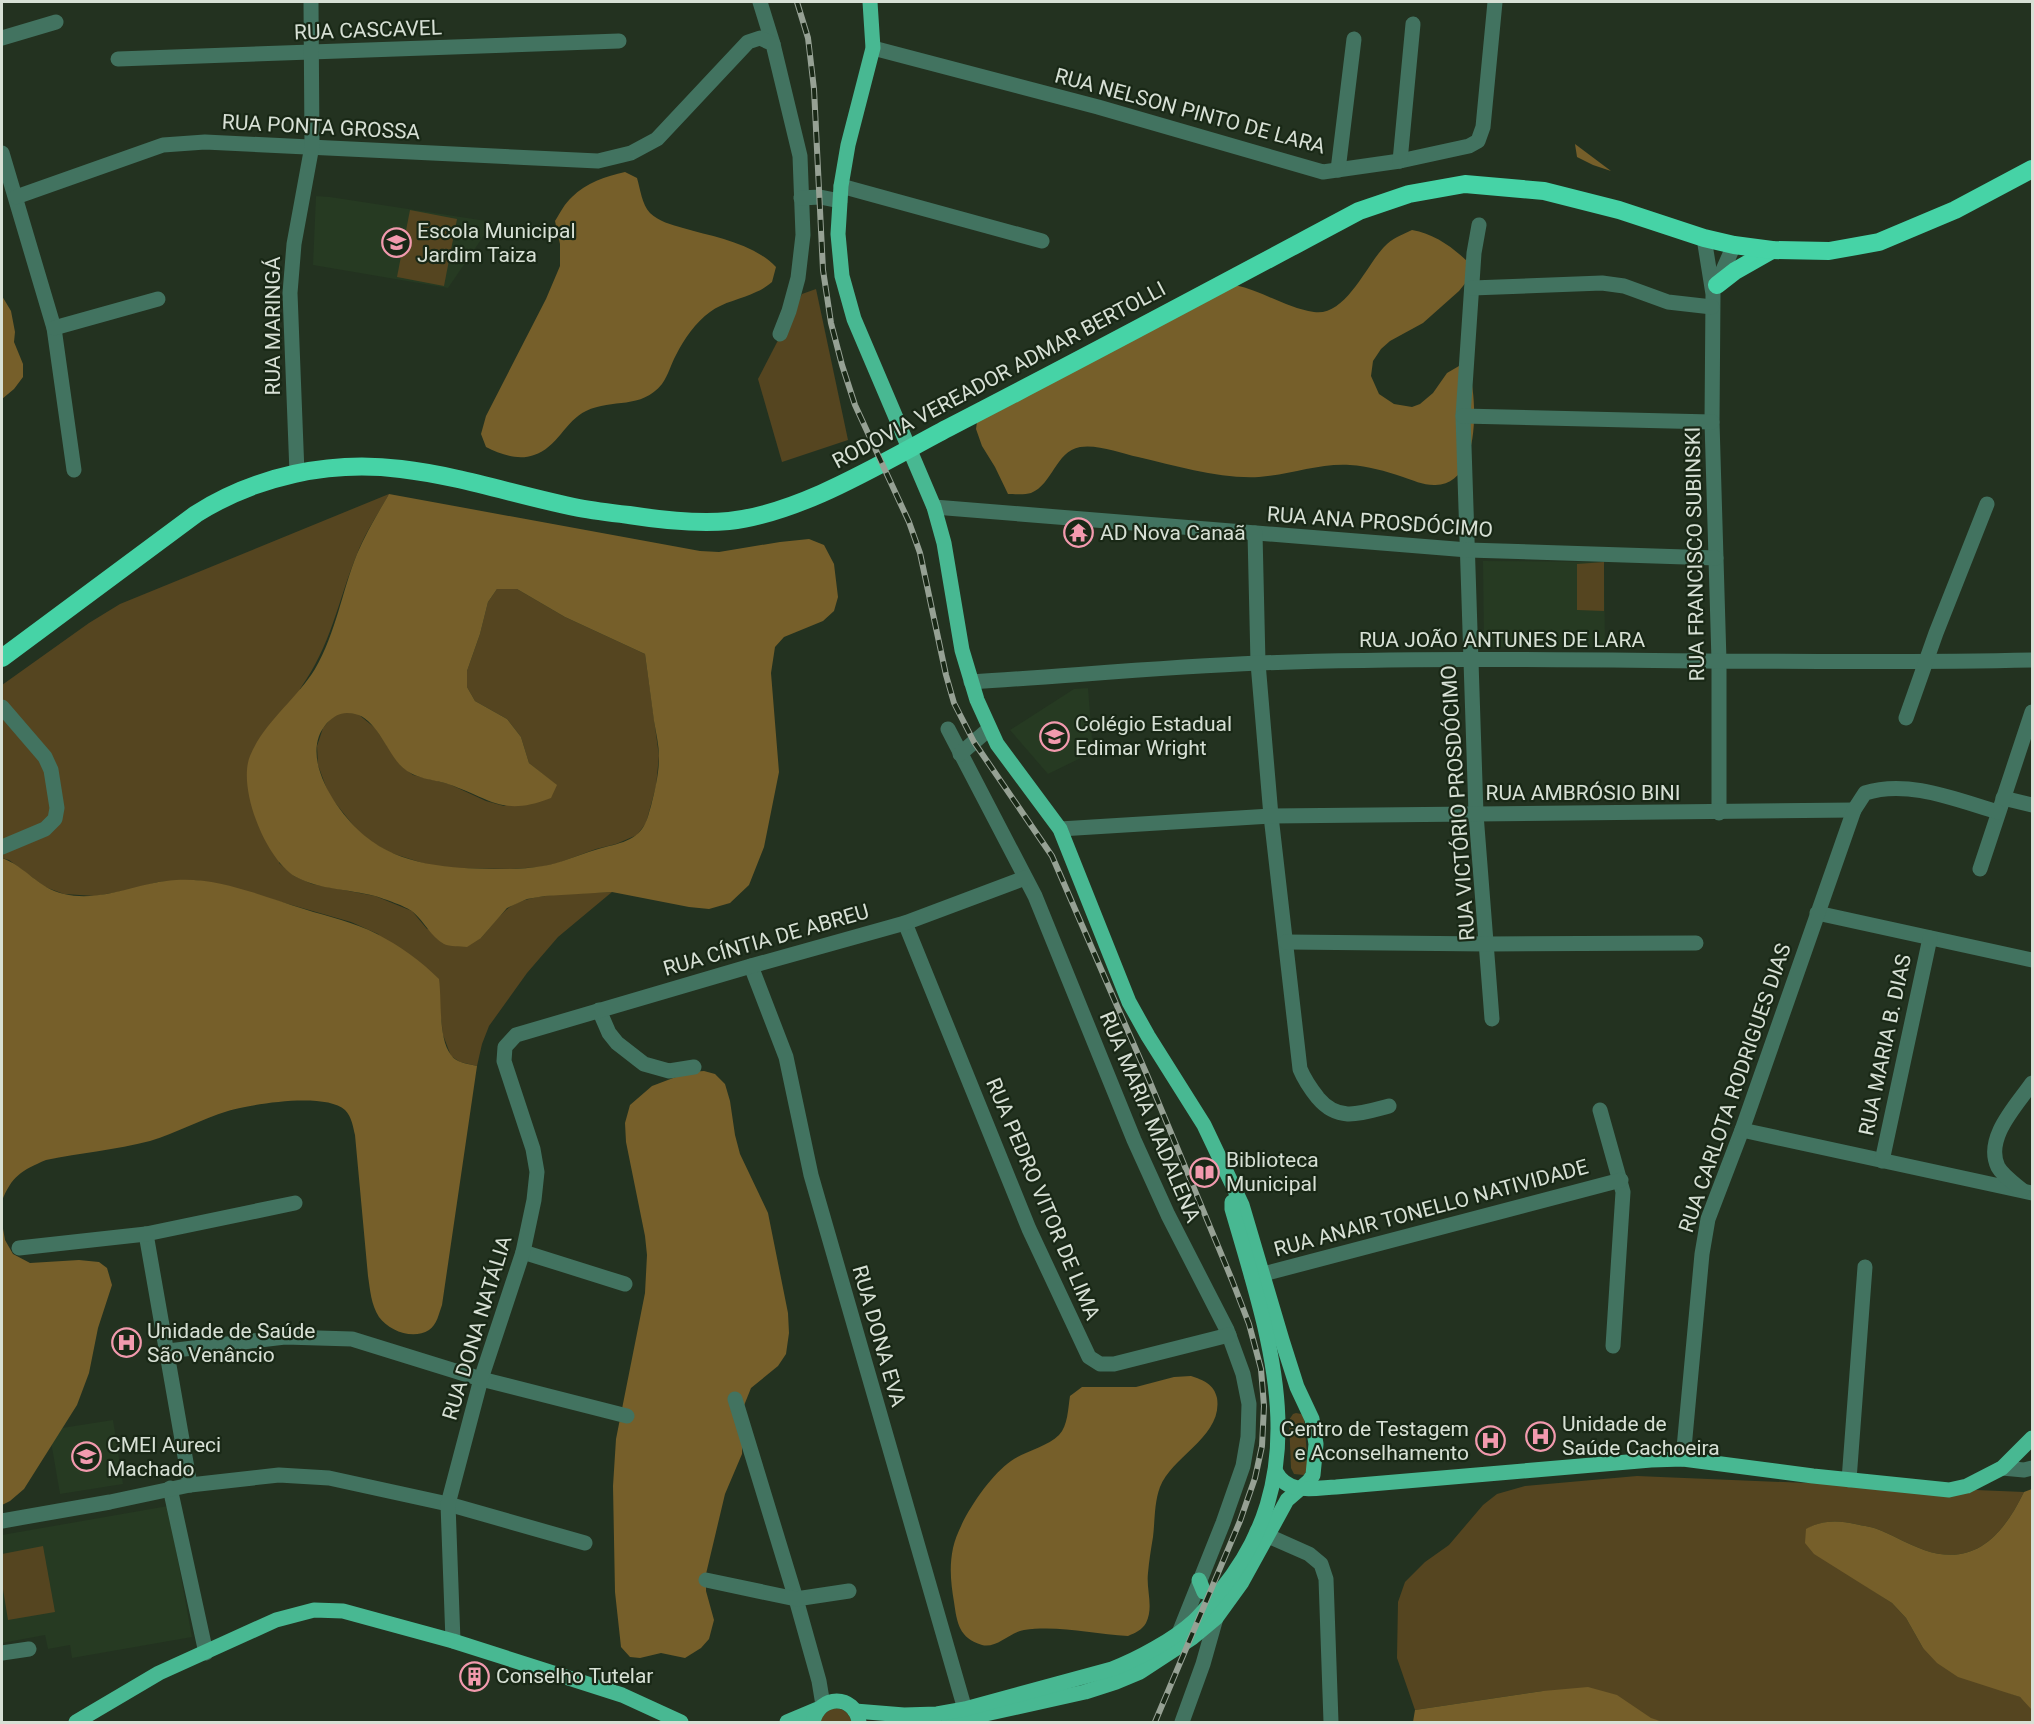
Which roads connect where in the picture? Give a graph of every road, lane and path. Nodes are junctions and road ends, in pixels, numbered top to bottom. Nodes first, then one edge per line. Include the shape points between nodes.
1 (310, 2) edge
2 (760, 2) edge
3 (870, 2) edge
4 (1495, 8) edge
5 (56, 22) dead end
6 (1413, 24) dead end
7 (2, 38) edge
8 (1354, 39) dead end
9 (619, 41) dead end
10 (773, 44) junction
11 (873, 48) junction
12 (312, 53) junction
13 (118, 59) dead end
14 (312, 146) junction
15 (2, 153) edge
16 (1400, 161) junction
17 (2032, 169) edge
18 (1338, 170) junction
19 (841, 194) junction
20 (16, 197) junction
21 (801, 198) junction
22 (1479, 225) dead end
23 (1704, 238) junction
24 (1042, 241) dead end
25 (1734, 245) junction
26 (1772, 250) junction
27 (1472, 288) junction
28 (1714, 296) junction
29 (158, 299) dead end
30 (54, 328) junction
31 (780, 334) dead end
32 (1462, 416) junction
33 (1712, 422) junction
34 (74, 470) dead end
35 (297, 472) junction
36 (1987, 504) dead end
37 (934, 507) junction
38 (1255, 533) junction
39 (1468, 550) junction
40 (1716, 558) junction
41 (2, 658) edge
42 (2032, 660) edge
43 (1470, 661) junction
44 (1719, 661) junction
45 (1258, 663) junction
46 (1926, 663) junction
47 (971, 682) junction
48 (2, 707) edge
49 (2032, 712) edge
50 (1906, 718) dead end
51 (948, 729) dead end
52 (989, 729) junction
53 (960, 754) junction
54 (2000, 805) junction
55 (2032, 805) edge
56 (1854, 810) junction
57 (1719, 813) junction
58 (1476, 814) junction
59 (1271, 816) junction
60 (1060, 829) junction
61 (2, 847) edge
62 (1980, 869) dead end
63 (1025, 878) junction
64 (1817, 913) junction
65 (905, 923) junction
66 (1930, 938) junction
67 (1286, 942) junction
68 (1696, 943) dead end
69 (1488, 944) junction
70 (2032, 960) edge
71 (751, 966) junction
72 (599, 1010) junction
73 (1492, 1019) dead end
74 (516, 1035) joint
75 (694, 1067) dead end
76 (2032, 1083) edge
77 (1389, 1106) dead end
78 (1600, 1110) dead end
79 (1742, 1130) junction
80 (1882, 1161) junction
81 (1620, 1180) junction
82 (2028, 1192) edge
83 (295, 1203) dead end
84 (146, 1234) junction
85 (18, 1248) dead end
86 (523, 1252) junction
87 (1865, 1267) dead end
88 (1257, 1275) junction
89 (625, 1284) dead end
90 (1229, 1335) junction
91 (1613, 1346) dead end
92 (168, 1351) junction
93 (481, 1378) junction
94 (735, 1398) dead end
95 (1308, 1409) junction
96 (1278, 1411) junction
97 (627, 1416) dead end
98 (2032, 1438) edge
99 (1683, 1459) junction
100 (2002, 1468) junction
101 (2032, 1468) edge
102 (1276, 1472) junction
103 (1313, 1474) junction
104 (1849, 1480) junction
105 (190, 1485) junction
106 (1336, 1487) junction
107 (170, 1488) junction
108 (1299, 1489) junction
109 (448, 1504) junction
110 (2, 1521) edge
111 (1263, 1533) junction
112 (585, 1543) dead end
113 (706, 1580) dead end
114 (1199, 1580) junction
115 (849, 1591) dead end
116 (1216, 1596) junction
117 (796, 1599) junction
118 (1216, 1618) junction
119 (1187, 1632) junction
120 (453, 1641) junction
121 (29, 1649) dead end
122 (2, 1653) edge
123 (206, 1653) junction
124 (1203, 1664) junction
125 (654, 1711) junction
126 (818, 1712) edge
127 (857, 1717) edge
128 (967, 1717) edge
129 (76, 1722) edge
130 (670, 1722) edge
131 (681, 1722) edge
132 (787, 1722) edge
133 (949, 1722) edge
134 (1182, 1722) edge
135 (1331, 1722) edge

1 - 12 street, RUA MARINGÁ
2 - 10 street
3 - 11 main road
4 - 16 street, RUA NELSON PINTO DE LARA via 1483,127 1478,141
5 - 7 street
6 - 16 street
8 - 18 street
9 - 12 street, RUA CASCAVEL
10 - 14 street, RUA PONTA GROSSA via 760,38 748,42 657,140 631,153 598,160
10 - 21 street via 800,156
11 - 18 street, RUA NELSON PINTO DE LARA via 1323,172
11 - 19 main road via 848,145
12 - 13 street, RUA CASCAVEL
12 - 14 street, RUA MARINGÁ
14 - 20 street, RUA PONTA GROSSA via 205,142 163,145
14 - 35 street, RUA MARINGÁ via 294,244 290,293
15 - 20 street
16 - 18 street, RUA NELSON PINTO DE LARA
17 - 26 highway, RODOVIA VEREADOR ADMAR BERTOLLI via 1955,210 1879,242 1829,252
19 - 21 street
19 - 24 street
19 - 37 main road via 838,234 842,276 854,319
20 - 30 street
21 - 31 street via 803,235 798,278
22 - 27 street, RUA VICTÓRIO PROSDÓCIMO
23 - 25 highway, RODOVIA VEREADOR ADMAR BERTOLLI
23 - 28 street, RUA FRANCISCO SUBINSKI
23 - 35 highway, RODOVIA VEREADOR ADMAR BERTOLLI via 1544,191 1465,184 1409,194 1359,211 817,496 777,511 729,521 667,521 578,508 490,485 400,469 356,467
25 - 26 highway, RODOVIA VEREADOR ADMAR BERTOLLI
25 - 28 street, RUA FRANCISCO SUBINSKI
26 - 28 highway via 1735,271
27 - 28 street via 1602,283 1624,286 1668,302
27 - 32 street, RUA VICTÓRIO PROSDÓCIMO
28 - 33 street, RUA FRANCISCO SUBINSKI
29 - 30 street
30 - 34 street
32 - 33 street
32 - 39 street, RUA VICTÓRIO PROSDÓCIMO
33 - 40 street, RUA FRANCISCO SUBINSKI
35 - 41 highway, RODOVIA VEREADOR ADMAR BERTOLLI via 220,499
36 - 46 street
37 - 38 street, RUA ANA PROSDÓCIMO
37 - 47 main road
38 - 39 street, RUA ANA PROSDÓCIMO
38 - 45 street
39 - 40 street, RUA ANA PROSDÓCIMO
39 - 43 street, RUA VICTÓRIO PROSDÓCIMO
40 - 44 street, RUA FRANCISCO SUBINSKI
42 - 46 street, RUA JOÃO ANTUNES DE LARA
43 - 44 street, RUA JOÃO ANTUNES DE LARA
43 - 45 street, RUA JOÃO ANTUNES DE LARA
43 - 58 street, RUA VICTÓRIO PROSDÓCIMO
44 - 46 street, RUA JOÃO ANTUNES DE LARA
44 - 57 street, RUA FRANCISCO SUBINSKI
45 - 47 street, RUA JOÃO ANTUNES DE LARA
45 - 59 street
46 - 50 street
47 - 52 main road
48 - 61 street via 45,757 57,808 55,819 45,829
49 - 54 street
51 - 53 street, RUA MARIA MADALENA
52 - 53 street
52 - 60 main road
53 - 63 street, RUA MARIA MADALENA
54 - 55 street
54 - 56 street via 1904,788 1879,788 1865,793
54 - 62 street
56 - 57 street, RUA AMBRÓSIO BINI
56 - 64 street, RUA CARLOTA RODRIGUES DIAS
57 - 58 street, RUA AMBRÓSIO BINI
58 - 59 street, RUA AMBRÓSIO BINI
58 - 69 street, RUA VICTÓRIO PROSDÓCIMO
59 - 60 street, RUA AMBRÓSIO BINI
59 - 67 street
60 - 88 main road via 1129,1002 1204,1125 1231,1185 1232,1209
63 - 65 street, RUA CÍNTIA DE ABREU
63 - 90 street, RUA MARIA MADALENA via 1134,1140
64 - 66 street
64 - 79 street, RUA CARLOTA RODRIGUES DIAS
65 - 71 street, RUA CÍNTIA DE ABREU
65 - 90 street, RUA PEDRO VITOR DE LIMA via 1029,1229 1089,1357 1100,1364 1114,1364
66 - 70 street
66 - 80 street, RUA MARIA B. DIAS
67 - 69 street
67 - 77 street via 1300,1069 1306,1083 1331,1111 1358,1114
68 - 69 street
69 - 73 street, RUA VICTÓRIO PROSDÓCIMO
71 - 72 street, RUA CÍNTIA DE ABREU
71 - 128 street, RUA DONA EVA via 786,1057 811,1175
72 - 74 street, RUA CÍNTIA DE ABREU
72 - 75 street via 617,1043 644,1064 669,1071
74 - 86 street, RUA DONA NATÁLIA via 506,1047 504,1061 537,1172
76 - 82 street via 1998,1134 1995,1152 1999,1168
78 - 81 street
79 - 80 street
79 - 99 street, RUA CARLOTA RODRIGUES DIAS via 1705,1234
80 - 82 street
81 - 88 street, RUA ANAIR TONELLO NATIVIDADE
81 - 91 street via 1623,1192
83 - 84 street
84 - 85 street
84 - 92 street
86 - 89 street
86 - 93 street, RUA DONA NATÁLIA
87 - 104 street
88 - 95 main road
88 - 96 main road
90 - 114 street, RUA MARIA MADALENA via 1249,1404 1248,1437 1243,1466
92 - 93 street via 285,1336 352,1339
92 - 105 street
93 - 97 street
93 - 109 street, RUA DONA NATÁLIA
94 - 117 street
95 - 96 main road via 1291,1403
95 - 103 main road via 1316,1444
96 - 102 main road
98 - 100 main road
99 - 104 main road
99 - 106 main road
100 - 101 street
100 - 104 main road via 1967,1486 1949,1490
102 - 108 main road via 1280,1480
102 - 111 main road
103 - 106 main road
103 - 108 main road
105 - 107 street
105 - 109 street via 279,1475 329,1478
106 - 108 main road
107 - 110 street
107 - 123 street
108 - 111 main road
109 - 112 street
109 - 120 street, RUA DONA NATÁLIA
111 - 116 main road
111 - 118 main road via 1242,1582
111 - 135 street via 1309,1554 1324,1572
113 - 117 street
114 - 116 main road via 1204,1592
114 - 119 street, RUA MARIA MADALENA via 1192,1596
115 - 117 street
116 - 119 main road
117 - 126 street via 819,1681
118 - 119 main road
118 - 124 street
119 - 124 street
119 - 128 main road via 1140,1672 1116,1682
120 - 123 main road via 343,1611 314,1610 276,1620
120 - 125 main road via 622,1695
121 - 122 street
123 - 129 main road via 159,1673
124 - 134 street
125 - 130 main road
125 - 131 main road
126 - 127 main road via 830,1701 844,1702
126 - 132 main road
127 - 128 main road
128 - 133 main road

